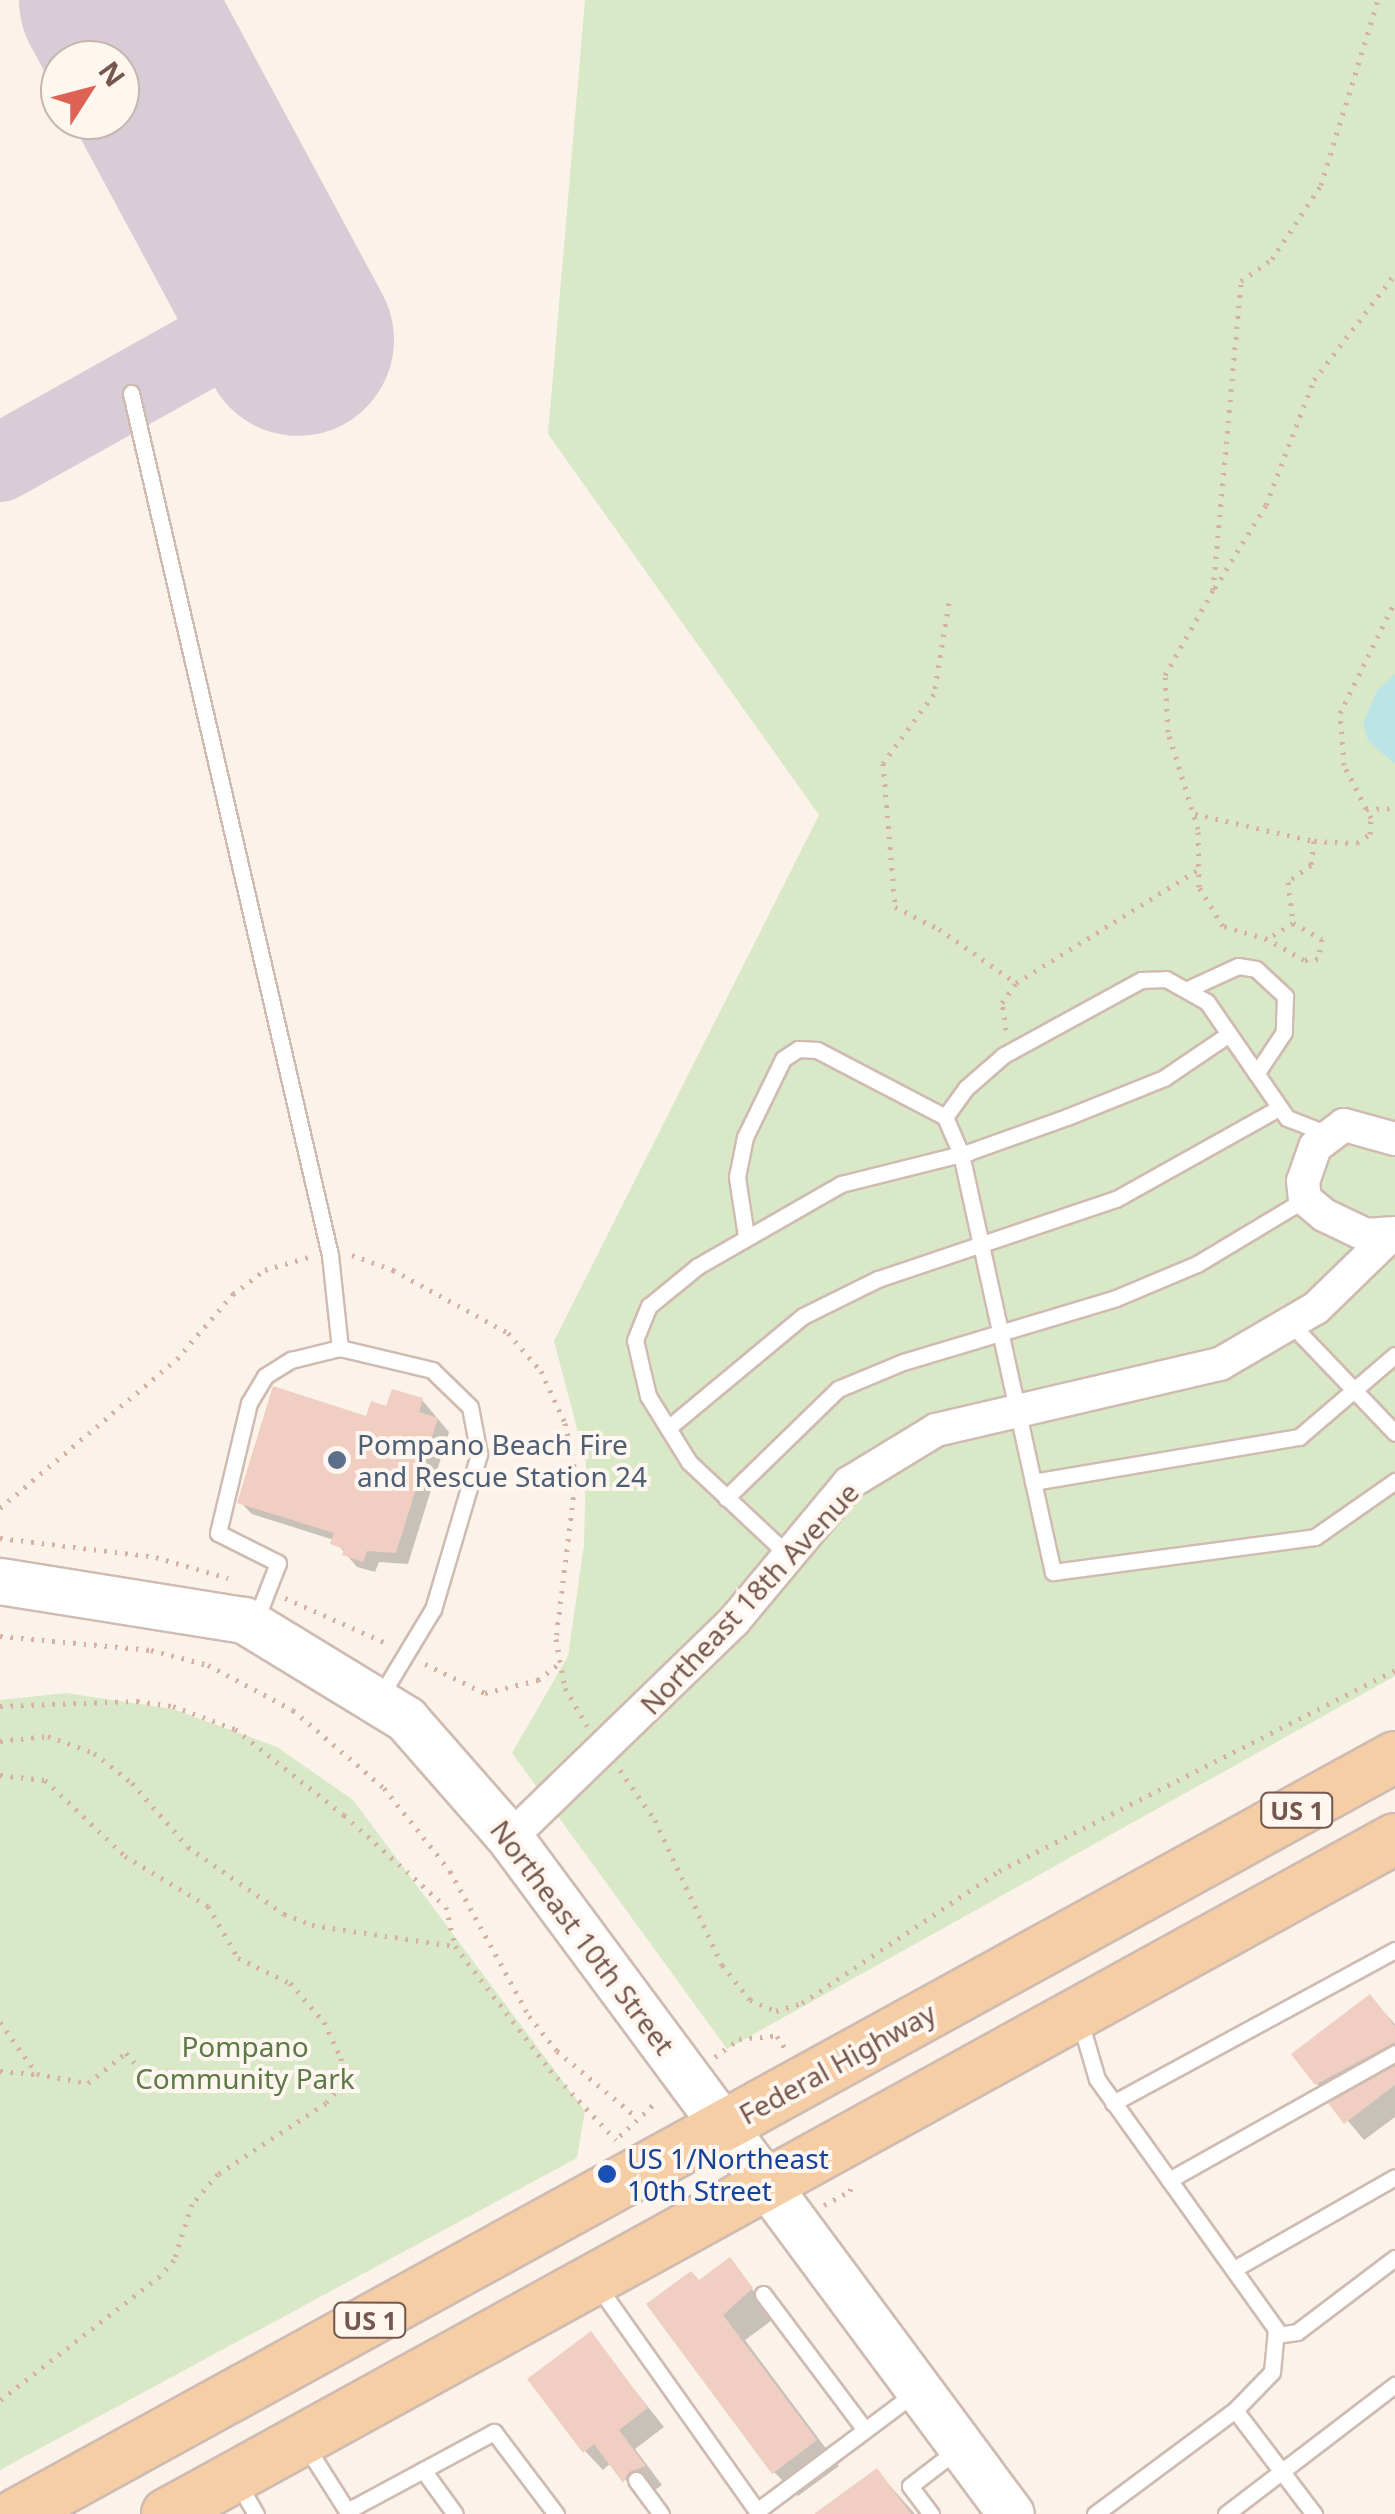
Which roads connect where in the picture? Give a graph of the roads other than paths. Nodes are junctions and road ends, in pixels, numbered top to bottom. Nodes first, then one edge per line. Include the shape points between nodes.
1 (131, 393) dead end
2 (1190, 988) junction
3 (1229, 1034) junction
4 (1256, 1074) junction
5 (1278, 1108) junction
6 (944, 1117) junction
7 (1328, 1134) junction
8 (1395, 1139) edge
9 (961, 1154) junction
10 (1305, 1199) junction
11 (1392, 1235) edge
12 (746, 1236) junction
13 (979, 1248) junction
14 (1290, 1323) junction
15 (1002, 1334) junction
16 (340, 1348) junction
17 (1395, 1354) edge
18 (1353, 1392) junction
19 (1018, 1410) junction
20 (668, 1428) junction
21 (1395, 1433) edge
22 (1034, 1482) junction
23 (1395, 1482) edge
24 (726, 1498) junction
25 (789, 1556) junction
26 (0, 1581) edge
27 (253, 1626) junction
28 (378, 1702) junction
29 (1395, 1757) edge
30 (510, 1838) junction
31 (1395, 1839) edge
32 (1395, 1950) edge
33 (1076, 2014) junction
34 (1395, 2053) edge
35 (1112, 2102) junction
36 (724, 2126) junction
37 (1395, 2177) edge
38 (1169, 2180) junction
39 (766, 2184) junction
40 (1395, 2258) edge
41 (1234, 2268) junction
42 (594, 2279) junction
43 (763, 2294) dead end
44 (1276, 2335) junction
45 (1395, 2385) edge
46 (919, 2390) junction
47 (1235, 2410) junction
48 (864, 2430) junction
49 (302, 2440) junction
50 (961, 2446) junction
51 (423, 2470) junction
52 (1282, 2472) junction
53 (636, 2480) dead end
54 (245, 2496) edge
55 (348, 2512) edge
56 (758, 2512) edge
57 (16, 2514) edge
58 (168, 2514) edge
59 (455, 2514) edge
60 (556, 2514) edge
61 (661, 2514) edge
62 (930, 2514) edge
63 (1011, 2514) edge
64 (1096, 2514) edge
65 (1226, 2514) edge
66 (1314, 2514) edge

1 - 16 lane via 330,1255
2 - 3 lane
2 - 4 lane via 1238,966 1256,968 1284,996 1284,1032
2 - 6 lane via 1166,979 1141,980 1009,1052
3 - 4 lane
3 - 9 lane via 1164,1078
4 - 5 lane
5 - 7 lane
5 - 13 lane via 1116,1199
6 - 9 lane
6 - 12 lane via 817,1050 798,1049 783,1059 744,1136 737,1177
7 - 8 street via 1344,1126
7 - 10 street via 1306,1163
9 - 12 lane via 841,1184
9 - 13 lane
10 - 11 street via 1366,1235
10 - 15 lane via 1197,1264
11 - 14 street, Northeast 18th Avenue via 1316,1308
12 - 20 lane via 649,1306 635,1340 648,1396
13 - 15 lane
13 - 20 lane via 878,1279 803,1316
14 - 18 lane
14 - 19 street, Northeast 18th Avenue via 1220,1364
15 - 19 lane
15 - 24 lane via 838,1388
16 - 27 lane via 291,1360 265,1376 249,1403 218,1533 278,1563
16 - 28 lane via 432,1370 470,1407 480,1454 433,1609
17 - 18 lane
18 - 21 lane
18 - 22 lane via 1299,1437
19 - 22 lane
19 - 25 street, Northeast 18th Avenue via 936,1430 849,1484
20 - 24 lane via 689,1462
22 - 23 lane via 1053,1572 1315,1538
24 - 25 lane
25 - 30 street, Northeast 18th Avenue via 592,1765
26 - 27 street, Northeast 10th Street
27 - 28 street, Northeast 10th Street
28 - 30 street, Northeast 10th Street via 406,1718
29 - 36 main road, Federal Highway / US 1
30 - 36 street, Northeast 10th Street
31 - 33 main road, US 1
32 - 35 lane
33 - 35 lane via 1088,2037 1090,2062
33 - 39 main road, US 1
34 - 38 lane
35 - 38 lane
36 - 39 street, Northeast 10th Street
36 - 57 main road, Federal Highway / US 1
37 - 41 lane
38 - 41 lane
39 - 42 main road, US 1
39 - 46 street, Northeast 10th Street
40 - 44 lane via 1297,2332
41 - 44 lane
42 - 49 main road, US 1
42 - 56 lane
43 - 48 lane
44 - 47 lane via 1272,2372
45 - 52 lane
46 - 48 lane
46 - 50 street, Northeast 10th Street
47 - 52 lane
47 - 64 lane
48 - 56 lane
49 - 54 main road, US 1
49 - 55 lane
50 - 62 lane via 910,2486
50 - 63 street, Northeast 10th Street
51 - 55 lane
51 - 59 lane
51 - 60 lane via 494,2432
52 - 65 lane
52 - 66 lane
53 - 61 lane
54 - 58 main road, US 1

